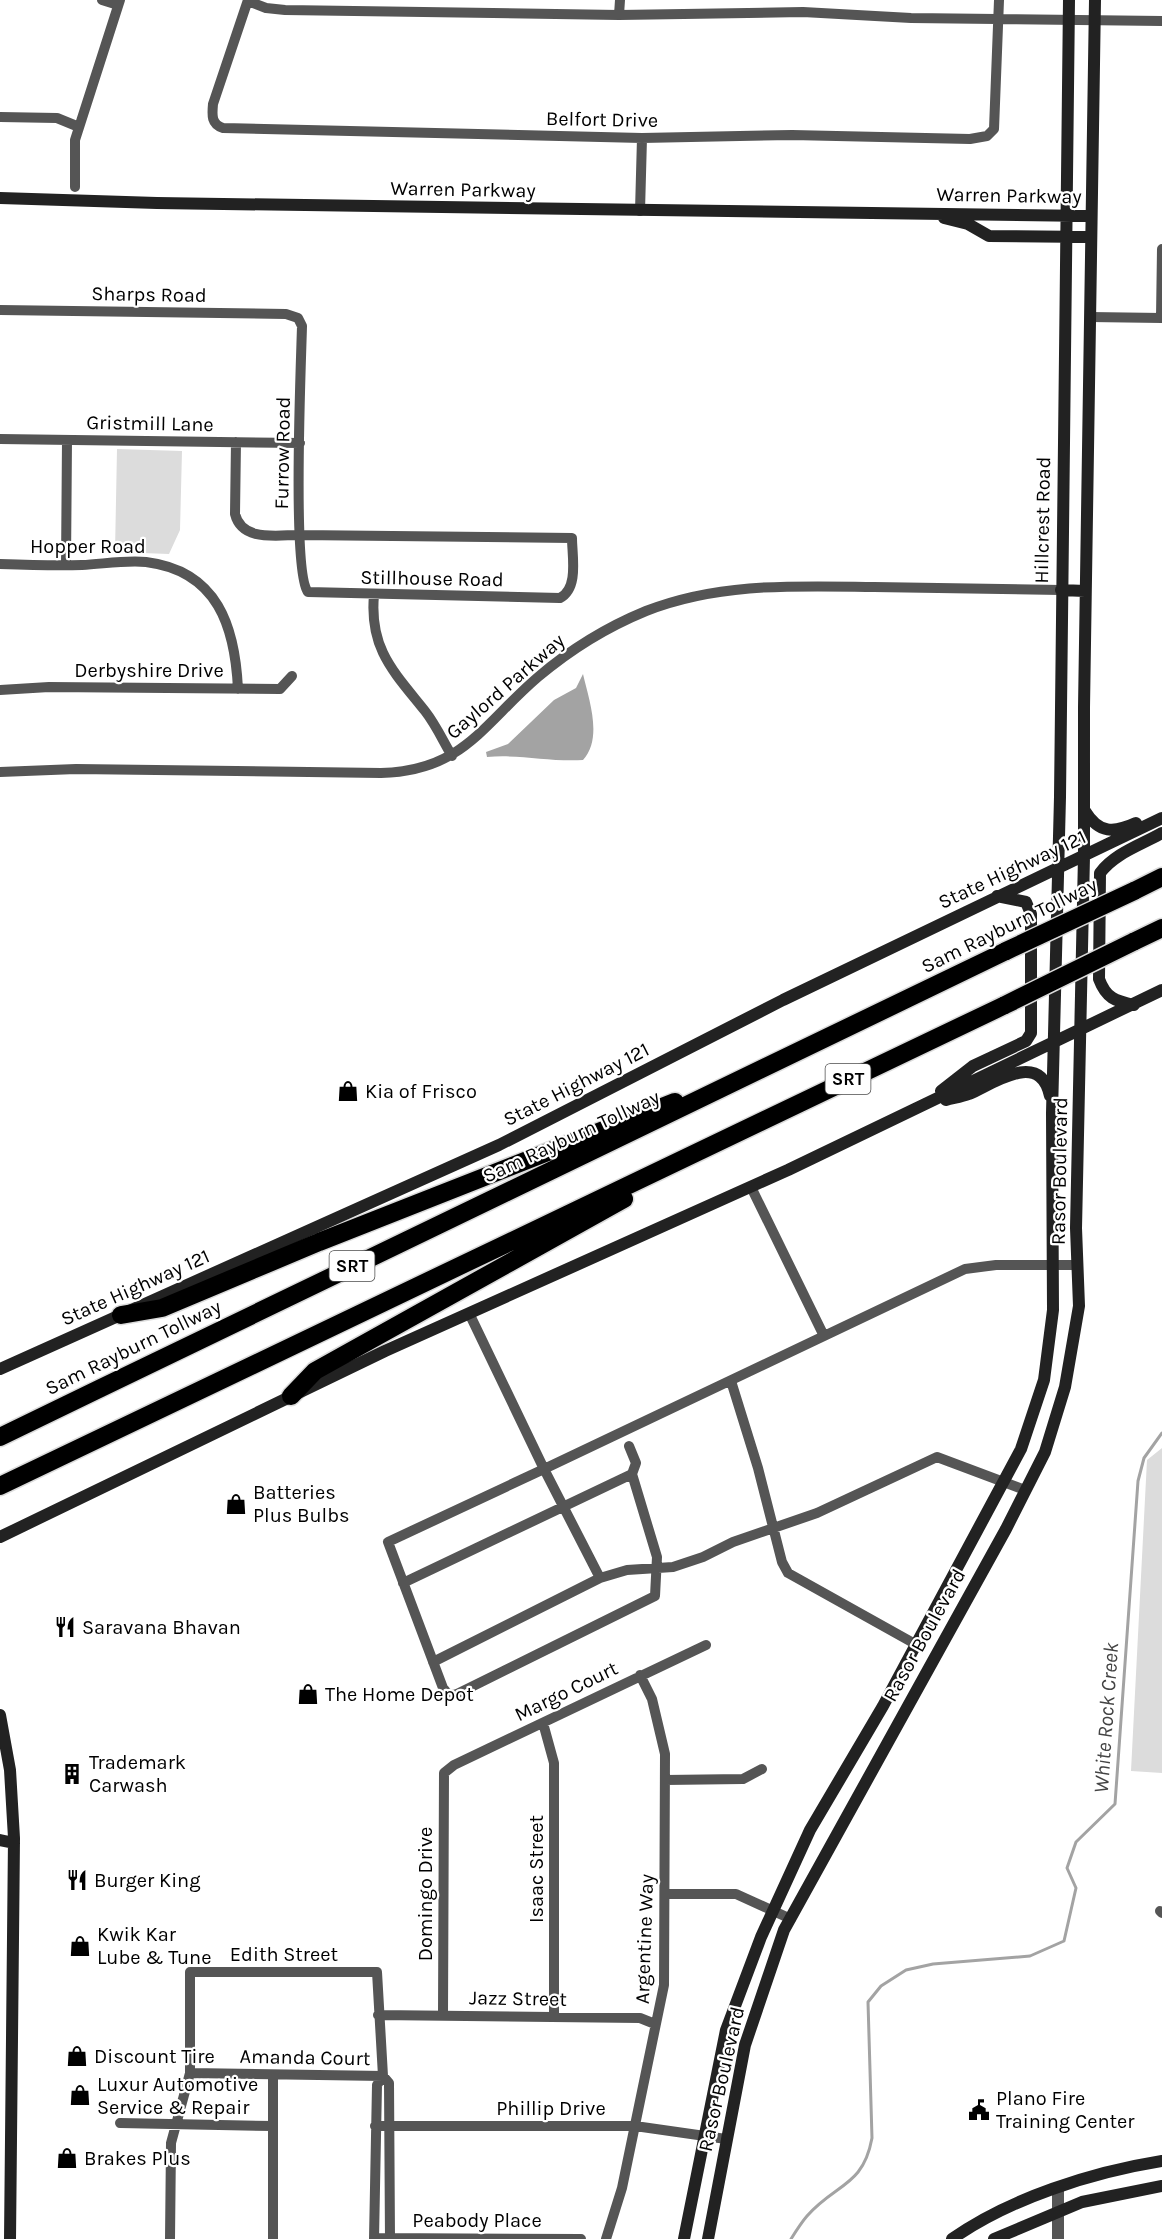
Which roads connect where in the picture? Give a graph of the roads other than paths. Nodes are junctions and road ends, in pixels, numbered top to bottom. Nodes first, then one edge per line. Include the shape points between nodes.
1 (102, 0) edge
2 (248, 0) edge
3 (620, 0) edge
4 (999, 0) edge
5 (1069, 0) edge
6 (1095, 0) edge
7 (119, 3) edge
8 (620, 15) junction
9 (998, 19) junction
10 (1069, 20) junction
11 (1094, 20) junction
12 (1162, 21) edge
13 (0, 117) edge
14 (79, 126) junction
15 (642, 138) junction
16 (75, 187) dead end
17 (0, 198) edge
18 (640, 211) junction
19 (925, 213) junction
20 (1066, 215) junction
21 (1091, 216) junction
22 (1066, 237) junction
23 (1091, 237) junction
24 (1162, 249) edge
25 (0, 310) edge
26 (1090, 317) junction
27 (298, 318) joint
28 (1162, 318) edge
29 (0, 439) edge
30 (68, 440) junction
31 (236, 442) junction
32 (300, 443) junction
33 (299, 535) junction
34 (0, 564) edge
35 (66, 565) junction
36 (305, 589) joint
37 (1060, 591) junction
38 (1085, 591) junction
39 (374, 595) junction
40 (292, 676) dead end
41 (238, 689) junction
42 (0, 690) edge
43 (452, 756) junction
44 (0, 772) edge
45 (1085, 810) junction
46 (1162, 811) edge
47 (1162, 818) edge
48 (1162, 833) edge
49 (1084, 856) junction
50 (1059, 867) junction
51 (1162, 877) edge
52 (997, 896) junction
53 (1162, 928) edge
54 (1162, 990) edge
55 (1134, 1005) junction
56 (1078, 1030) junction
57 (1054, 1041) junction
58 (706, 1098) junction
59 (924, 1105) junction
60 (1052, 1109) junction
61 (692, 1154) junction
62 (751, 1187) junction
63 (1077, 1264) junction
64 (1053, 1265) junction
65 (469, 1313) junction
66 (121, 1315) junction
67 (824, 1336) junction
68 (0, 1369) edge
69 (731, 1381) junction
70 (291, 1396) junction
71 (0, 1437) edge
72 (629, 1446) dead end
73 (544, 1469) junction
74 (632, 1474) junction
75 (1005, 1482) junction
76 (0, 1486) edge
77 (1025, 1490) junction
78 (562, 1506) junction
79 (773, 1528) junction
80 (0, 1537) edge
81 (656, 1569) junction
82 (600, 1578) junction
83 (403, 1583) junction
84 (706, 1645) dead end
85 (917, 1645) junction
86 (433, 1662) junction
87 (640, 1675) junction
88 (0, 1715) edge
89 (543, 1723) junction
90 (762, 1769) dead end
91 (444, 1773) joint
92 (665, 1780) junction
93 (0, 1834) edge
94 (14, 1838) junction
95 (0, 1840) edge
96 (665, 1894) junction
97 (773, 1911) junction
98 (791, 1919) junction
99 (378, 2014) junction
100 (443, 2015) junction
101 (554, 2017) junction
102 (655, 2024) junction
103 (190, 2073) junction
104 (273, 2075) junction
105 (383, 2076) junction
106 (120, 2123) dead end
107 (175, 2124) junction
108 (273, 2126) junction
109 (375, 2126) junction
110 (390, 2126) junction
111 (635, 2126) junction
112 (704, 2135) junction
113 (726, 2139) junction
114 (1162, 2161) edge
115 (1162, 2186) edge
116 (1058, 2188) junction
117 (1058, 2211) junction
118 (10, 2239) edge
119 (170, 2239) edge
120 (273, 2239) edge
121 (374, 2239) edge
122 (390, 2239) edge
123 (580, 2239) edge
124 (606, 2239) edge
125 (684, 2239) edge
126 (708, 2239) edge
127 (952, 2239) edge
128 (994, 2239) edge
129 (1058, 2239) edge

1 - 7 street
2 - 8 street via 266,8 285,10
2 - 15 street, Belfort Drive via 213,104 214,123 223,128
3 - 8 street
4 - 9 street
5 - 10 main road, Hillcrest Road
6 - 11 main road
7 - 14 street
8 - 9 street via 803,12
9 - 10 street
9 - 15 street, Belfort Drive via 994,129 982,138
10 - 11 street
10 - 20 main road, Hillcrest Road
11 - 12 street
11 - 21 main road
13 - 14 street via 57,118
14 - 16 street via 75,140
15 - 18 street
17 - 18 main road, Warren Parkway
18 - 19 main road, Warren Parkway
19 - 20 main road, Warren Parkway
19 - 22 main road, Warren Parkway via 968,224 989,236
20 - 21 main road, Warren Parkway
20 - 22 main road, Hillcrest Road
21 - 23 main road
22 - 23 main road, Warren Parkway
22 - 37 main road, Hillcrest Road
23 - 26 main road
24 - 28 street
25 - 27 street, Sharps Road via 286,314
26 - 28 street
26 - 38 main road
27 - 32 street, Furrow Road via 302,326
29 - 30 street, Gristmill Lane
30 - 31 street, Gristmill Lane
30 - 35 street
31 - 32 street, Gristmill Lane
31 - 33 street via 235,512 239,525 252,534
32 - 33 street, Furrow Road
33 - 36 street, Furrow Road
33 - 39 street, Stillhouse Road via 572,538 571,583 568,593 560,598
34 - 35 street, Hopper Road
35 - 41 street, Hopper Road via 147,562 175,570 195,582 214,600 230,628
36 - 39 street, Stillhouse Road via 313,594
37 - 38 main road
37 - 43 street, Gaylord Parkway via 765,586 679,600 628,619 571,652
37 - 50 main road, Hillcrest Road
38 - 45 main road
39 - 43 street via 374,626 384,657 432,721
40 - 41 street, Derbyshire Drive via 280,689
41 - 42 street, Derbyshire Drive
43 - 44 street, Gaylord Parkway via 391,773 76,769
45 - 46 main road via 1094,824 1110,830 1124,829
45 - 49 main road
47 - 49 main road, State Highway 121
48 - 55 main road via 1107,863 1100,873 1099,979 1104,992 1114,1001
49 - 50 main road, State Highway 121
49 - 56 main road
50 - 52 main road, State Highway 121
50 - 57 main road, Hillcrest Road
51 - 58 highway, Sam Rayburn Tollway / SRT, bridge
52 - 59 main road via 1026,902 1031,914 1031,1033 1026,1041 973,1066
52 - 66 main road, State Highway 121 via 499,1144
53 - 61 highway, SRT, bridge
54 - 55 main road
55 - 56 main road
56 - 57 main road
56 - 63 main road, Rasor Boulevard
57 - 59 main road
57 - 60 main road, Rasor Boulevard
58 - 66 highway via 669,1103 162,1308
58 - 71 highway, Sam Rayburn Tollway / SRT
59 - 60 main road via 967,1095 1013,1072 1023,1072 1034,1073 1047,1084
59 - 62 main road
60 - 64 main road, Rasor Boulevard
61 - 70 highway via 628,1197 315,1371
61 - 76 highway, SRT
62 - 65 main road
62 - 67 street
63 - 64 street
63 - 77 main road, Rasor Boulevard via 1079,1306 1065,1387 1044,1452
64 - 67 street via 964,1269
64 - 75 main road, Rasor Boulevard via 1053,1310 1044,1380 1021,1449
65 - 70 main road
65 - 73 street
66 - 68 main road, State Highway 121
67 - 69 street
69 - 73 street
69 - 79 street
70 - 80 main road
72 - 74 street via 636,1463
73 - 78 street
73 - 83 street via 388,1542
74 - 78 street
74 - 81 street via 657,1557
75 - 77 street
75 - 79 street via 937,1457 817,1513
75 - 85 main road, Rasor Boulevard
77 - 98 main road, Rasor Boulevard
78 - 82 street
78 - 83 street
79 - 81 street via 703,1557
79 - 85 street via 788,1573
81 - 82 street via 627,1570
81 - 86 street via 655,1596 455,1695 442,1688
82 - 86 street
83 - 86 street
84 - 87 street, Margo Court
85 - 97 main road, Rasor Boulevard via 810,1830
87 - 89 street, Margo Court
87 - 92 street, Argentine Way via 663,1736
88 - 94 main road via 10,1770
89 - 91 street, Margo Court
89 - 101 street, Isaac Street via 554,1763
90 - 92 street via 743,1779
91 - 100 street, Domingo Drive
92 - 96 street, Argentine Way
93 - 94 main road
94 - 95 main road
94 - 118 main road
96 - 97 street via 736,1894
96 - 102 street, Argentine Way via 664,1985
97 - 98 street
97 - 112 main road, Rasor Boulevard via 726,2030
98 - 113 main road, Rasor Boulevard via 745,2045
99 - 100 street, Jazz Street
99 - 103 street, Edith Street via 377,1972 190,1972
99 - 105 street
100 - 101 street, Jazz Street
101 - 102 street, Jazz Street via 640,2018
102 - 111 street, Argentine Way
103 - 104 street, Amanda Court
103 - 107 street
104 - 105 street, Amanda Court
104 - 108 street
105 - 109 street via 377,2085
105 - 110 street via 389,2083
106 - 107 street
107 - 108 street
107 - 119 street via 171,2143
108 - 120 street
109 - 110 street, Phillip Drive
109 - 121 street
110 - 111 street, Phillip Drive
110 - 122 street
111 - 112 street, Phillip Drive
111 - 124 street, Argentine Way
112 - 113 street, Phillip Drive
112 - 125 main road, Rasor Boulevard
113 - 126 main road, Rasor Boulevard
114 - 116 main road
115 - 117 main road via 1109,2195
116 - 117 street
116 - 127 main road via 990,2216
117 - 128 main road
117 - 129 street
121 - 122 street, Peabody Place
122 - 123 street, Peabody Place

